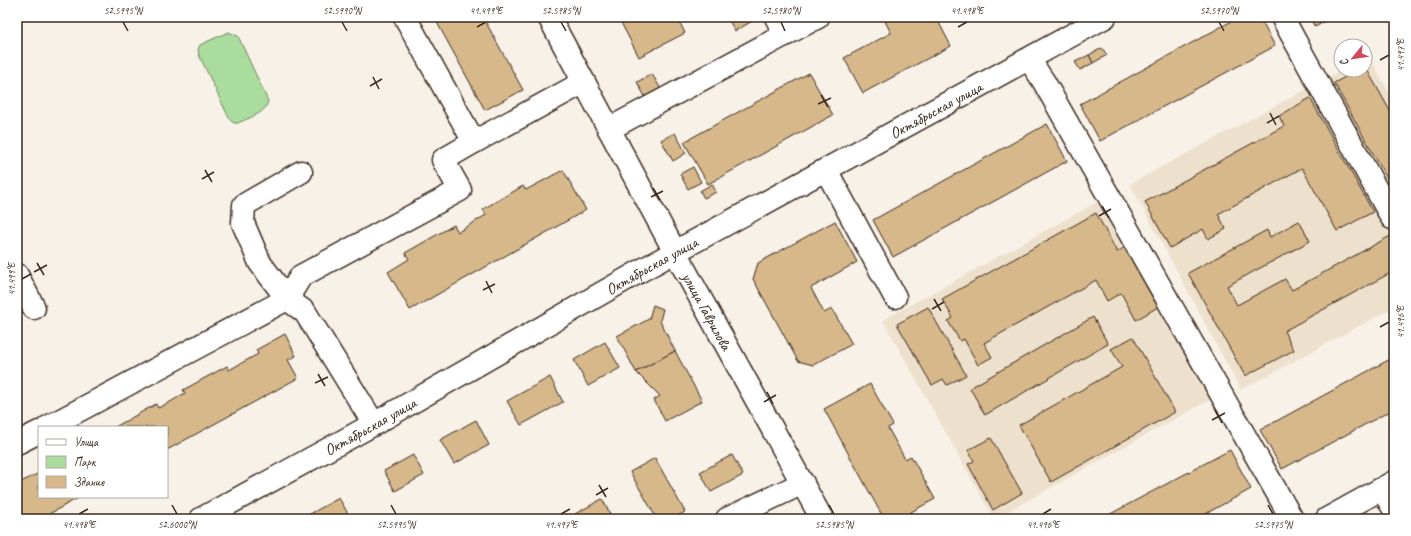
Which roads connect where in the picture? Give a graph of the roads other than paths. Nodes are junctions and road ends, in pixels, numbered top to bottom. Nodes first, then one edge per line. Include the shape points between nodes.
1 (405, 17) edge
2 (550, 17) edge
3 (818, 17) edge
4 (1105, 17) edge
5 (1282, 17) edge
6 (780, 26) edge
7 (1029, 59) junction
8 (584, 82) junction
9 (609, 129) junction
10 (474, 142) junction
11 (826, 170) junction
12 (301, 172) dead end
13 (1392, 218) dead end
14 (675, 252) junction
15 (17, 275) edge
16 (895, 297) dead end
17 (287, 300) junction
18 (34, 308) dead end
19 (374, 424) junction
20 (50, 426) edge
21 (38, 432) edge
22 (17, 443) edge
23 (803, 483) junction
24 (1388, 486) edge
25 (1394, 509) edge
26 (201, 519) edge
27 (727, 519) edge
28 (822, 519) edge
29 (1292, 519) edge
30 (1327, 519) edge

1 - 10 street
2 - 8 street, улица Гаврилова
3 - 6 street
4 - 7 street, Октябрьская улица
5 - 13 street
6 - 9 street
7 - 11 street, Октябрьская улица
7 - 29 street
8 - 9 street, улица Гаврилова
8 - 10 street
9 - 14 street, улица Гаврилова
10 - 17 street via 443,160 460,190 301,276
11 - 14 street, Октябрьская улица
11 - 16 street
12 - 17 street via 244,205 243,223 258,256
14 - 19 street, Октябрьская улица
14 - 23 street, улица Гаврилова
15 - 18 street
17 - 19 street via 305,312
17 - 20 street
19 - 26 street, Октябрьская улица
21 - 22 street
23 - 27 street
23 - 28 street, улица Гаврилова
24 - 25 street
24 - 30 street

